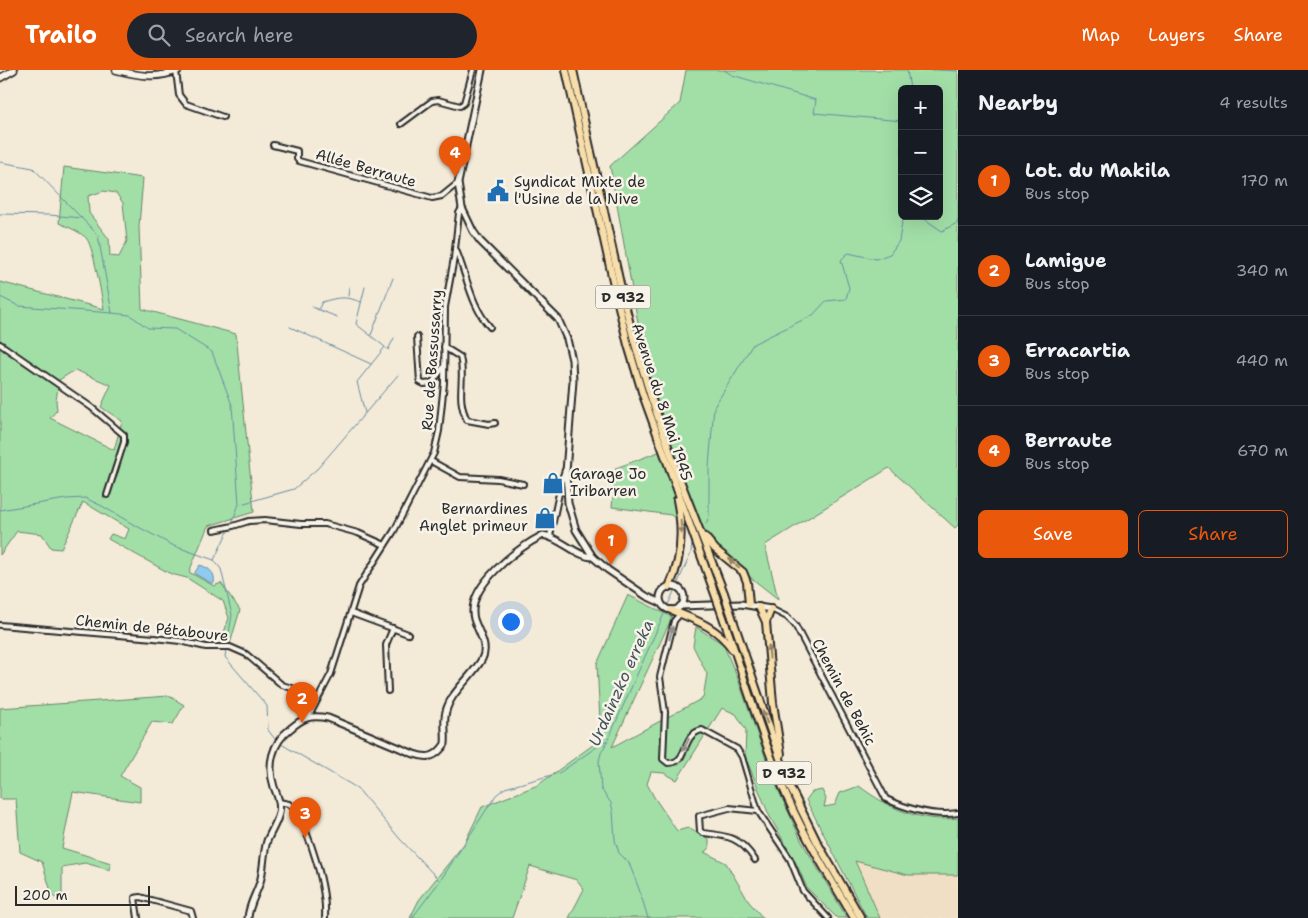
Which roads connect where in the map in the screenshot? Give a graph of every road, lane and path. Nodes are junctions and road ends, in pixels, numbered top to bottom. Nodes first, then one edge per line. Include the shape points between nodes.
1 (13, 70) edge
2 (116, 70) edge
3 (473, 70) edge
4 (482, 70) edge
5 (566, 70) edge
6 (572, 70) edge
7 (127, 71) edge
8 (178, 71) edge
9 (0, 78) edge
10 (223, 117) dead end
11 (401, 124) dead end
12 (272, 145) dead end
13 (458, 183) junction
14 (462, 208) junction
15 (456, 248) junction
16 (490, 327) dead end
17 (417, 337) dead end
18 (0, 344) edge
19 (444, 347) junction
20 (444, 366) junction
21 (495, 423) dead end
22 (431, 462) junction
23 (566, 468) junction
24 (673, 479) junction
25 (523, 484) dead end
26 (107, 495) dead end
27 (214, 530) dead end
28 (701, 532) junction
29 (550, 536) junction
30 (385, 545) junction
31 (593, 557) junction
32 (674, 587) junction
33 (661, 594) junction
34 (646, 596) junction
35 (684, 599) junction
36 (750, 604) junction
37 (680, 606) junction
38 (694, 606) junction
39 (666, 607) junction
40 (759, 607) junction
41 (771, 609) junction
42 (351, 613) junction
43 (680, 614) junction
44 (766, 622) junction
45 (0, 625) edge
46 (393, 628) junction
47 (408, 634) dead end
48 (738, 659) junction
49 (388, 691) dead end
50 (316, 701) junction
51 (309, 716) junction
52 (783, 770) junction
53 (279, 802) junction
54 (758, 811) junction
55 (958, 813) edge
56 (755, 860) dead end
57 (138, 918) edge
58 (193, 918) edge
59 (248, 918) edge
60 (325, 918) edge
61 (828, 918) edge
62 (854, 918) edge
63 (861, 918) edge

1 - 9 main road
2 - 7 main road
3 - 11 street via 460,106 432,101
4 - 13 street
5 - 24 highway, Avenue du 8 Mai 1945 / D 932 via 626,336
6 - 28 highway, Avenue du 8 Mai 1945 / D 932 via 635,344 678,475
7 - 8 main road via 148,77
8 - 10 street via 179,94 186,104
12 - 13 street, Allée Berraute via 297,151 299,161 432,198 442,196
13 - 14 street
14 - 15 street, Rue de Bassussarry
14 - 23 street via 480,241 558,319 567,339 573,382
15 - 16 street via 481,317
15 - 19 street, Rue de Bassussarry via 445,307
17 - 20 street via 420,382 432,383
18 - 26 street via 91,407 124,436
19 - 20 street, Rue de Bassussarry
19 - 21 street via 460,357 463,366 460,387 462,409 467,420
20 - 22 street, Rue de Bassussarry via 439,431
22 - 25 street via 460,477
22 - 30 street, Rue de Bassussarry
23 - 29 street
23 - 31 street via 568,503 576,530
24 -> 32 highway via 682,533
24 - 48 highway, Avenue du 8 Mai 1945 / D 932, bridge
27 - 30 street via 265,520 325,524
36 -> 28 highway via 743,572 715,549
52 -> 28 highway, D 932, bridge
29 - 31 street via 585,556
29 - 51 street via 543,535 517,552 487,578 475,598 474,617 484,644 482,658 450,701 445,716 445,744 436,755 419,756 328,718
30 - 42 street, Rue de Bassussarry via 359,586
31 - 34 street
32 - 33 street via 664,589
32 - 35 street
33 - 34 street
33 - 39 street
34 - 39 street
35 - 37 street
35 - 38 street
36 - 38 street, Chemin de Behic
36 - 40 street, Chemin de Behic
37 - 38 street, Chemin de Behic
37 - 39 street
39 - 43 highway
40 - 41 street, Chemin de Behic
40 - 44 highway
41 - 44 highway
41 - 55 street, Chemin de Behic via 795,625 886,799 905,808 939,814
42 - 46 street
42 - 50 street, Rue de Bassussarry via 331,674
43 - 48 highway via 711,628
54 -> 43 street via 737,749 709,733 702,730 691,735 679,760 674,763 663,759 664,712 660,677 674,620
52 -> 44 highway
45 - 50 street, Chemin de Pétaboure via 230,648 246,654 282,685
46 - 47 street
46 - 49 street via 386,645
48 - 62 highway, D 932 via 788,798
50 - 51 street, Rue de Bassussarry
51 - 53 street via 284,734 274,749 271,774
52 - 63 highway, D 932 via 813,835
53 - 59 street via 279,813 268,839 260,881
53 - 60 street via 295,809 313,850
54 - 56 street via 721,809 700,816 699,822 700,832 736,839
54 - 61 street via 790,858 803,890
57 - 58 street via 135,898 140,897 191,911

